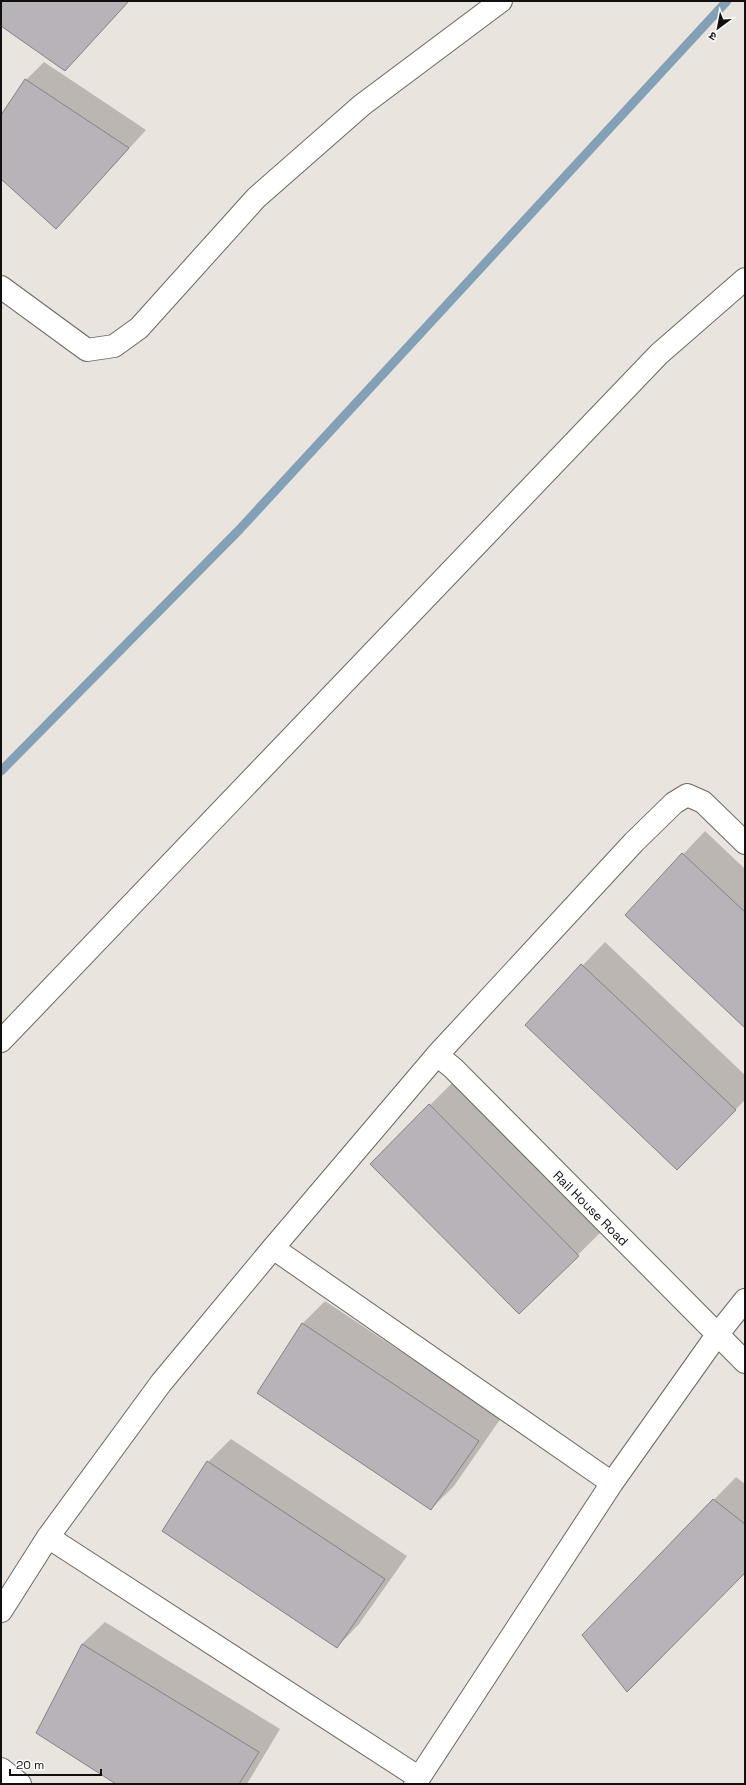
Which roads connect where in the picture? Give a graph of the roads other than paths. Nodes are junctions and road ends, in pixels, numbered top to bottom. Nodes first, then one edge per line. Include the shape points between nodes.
1 (501, 1) edge
2 (745, 279) edge
3 (1, 287) edge
4 (745, 843) edge
5 (1, 1041) edge
6 (437, 1055) junction
7 (273, 1248) junction
8 (745, 1300) edge
9 (717, 1335) junction
10 (745, 1362) edge
11 (612, 1483) junction
12 (48, 1537) junction
13 (1, 1611) edge
14 (1, 1769) edge
15 (417, 1781) edge
16 (20, 1784) edge

1 - 3 street via 362,105 256,198 139,328 114,346 87,350
2 - 5 street via 659,354
4 - 6 street via 703,802 687,795 674,803 634,842
6 - 7 street
6 - 9 street, Rail House Road via 453,1068
7 - 11 street
7 - 12 street via 161,1382
8 - 9 street
9 - 10 street, Rail House Road
9 - 11 street
11 - 15 street
12 - 13 street
12 - 15 street
14 - 16 street

